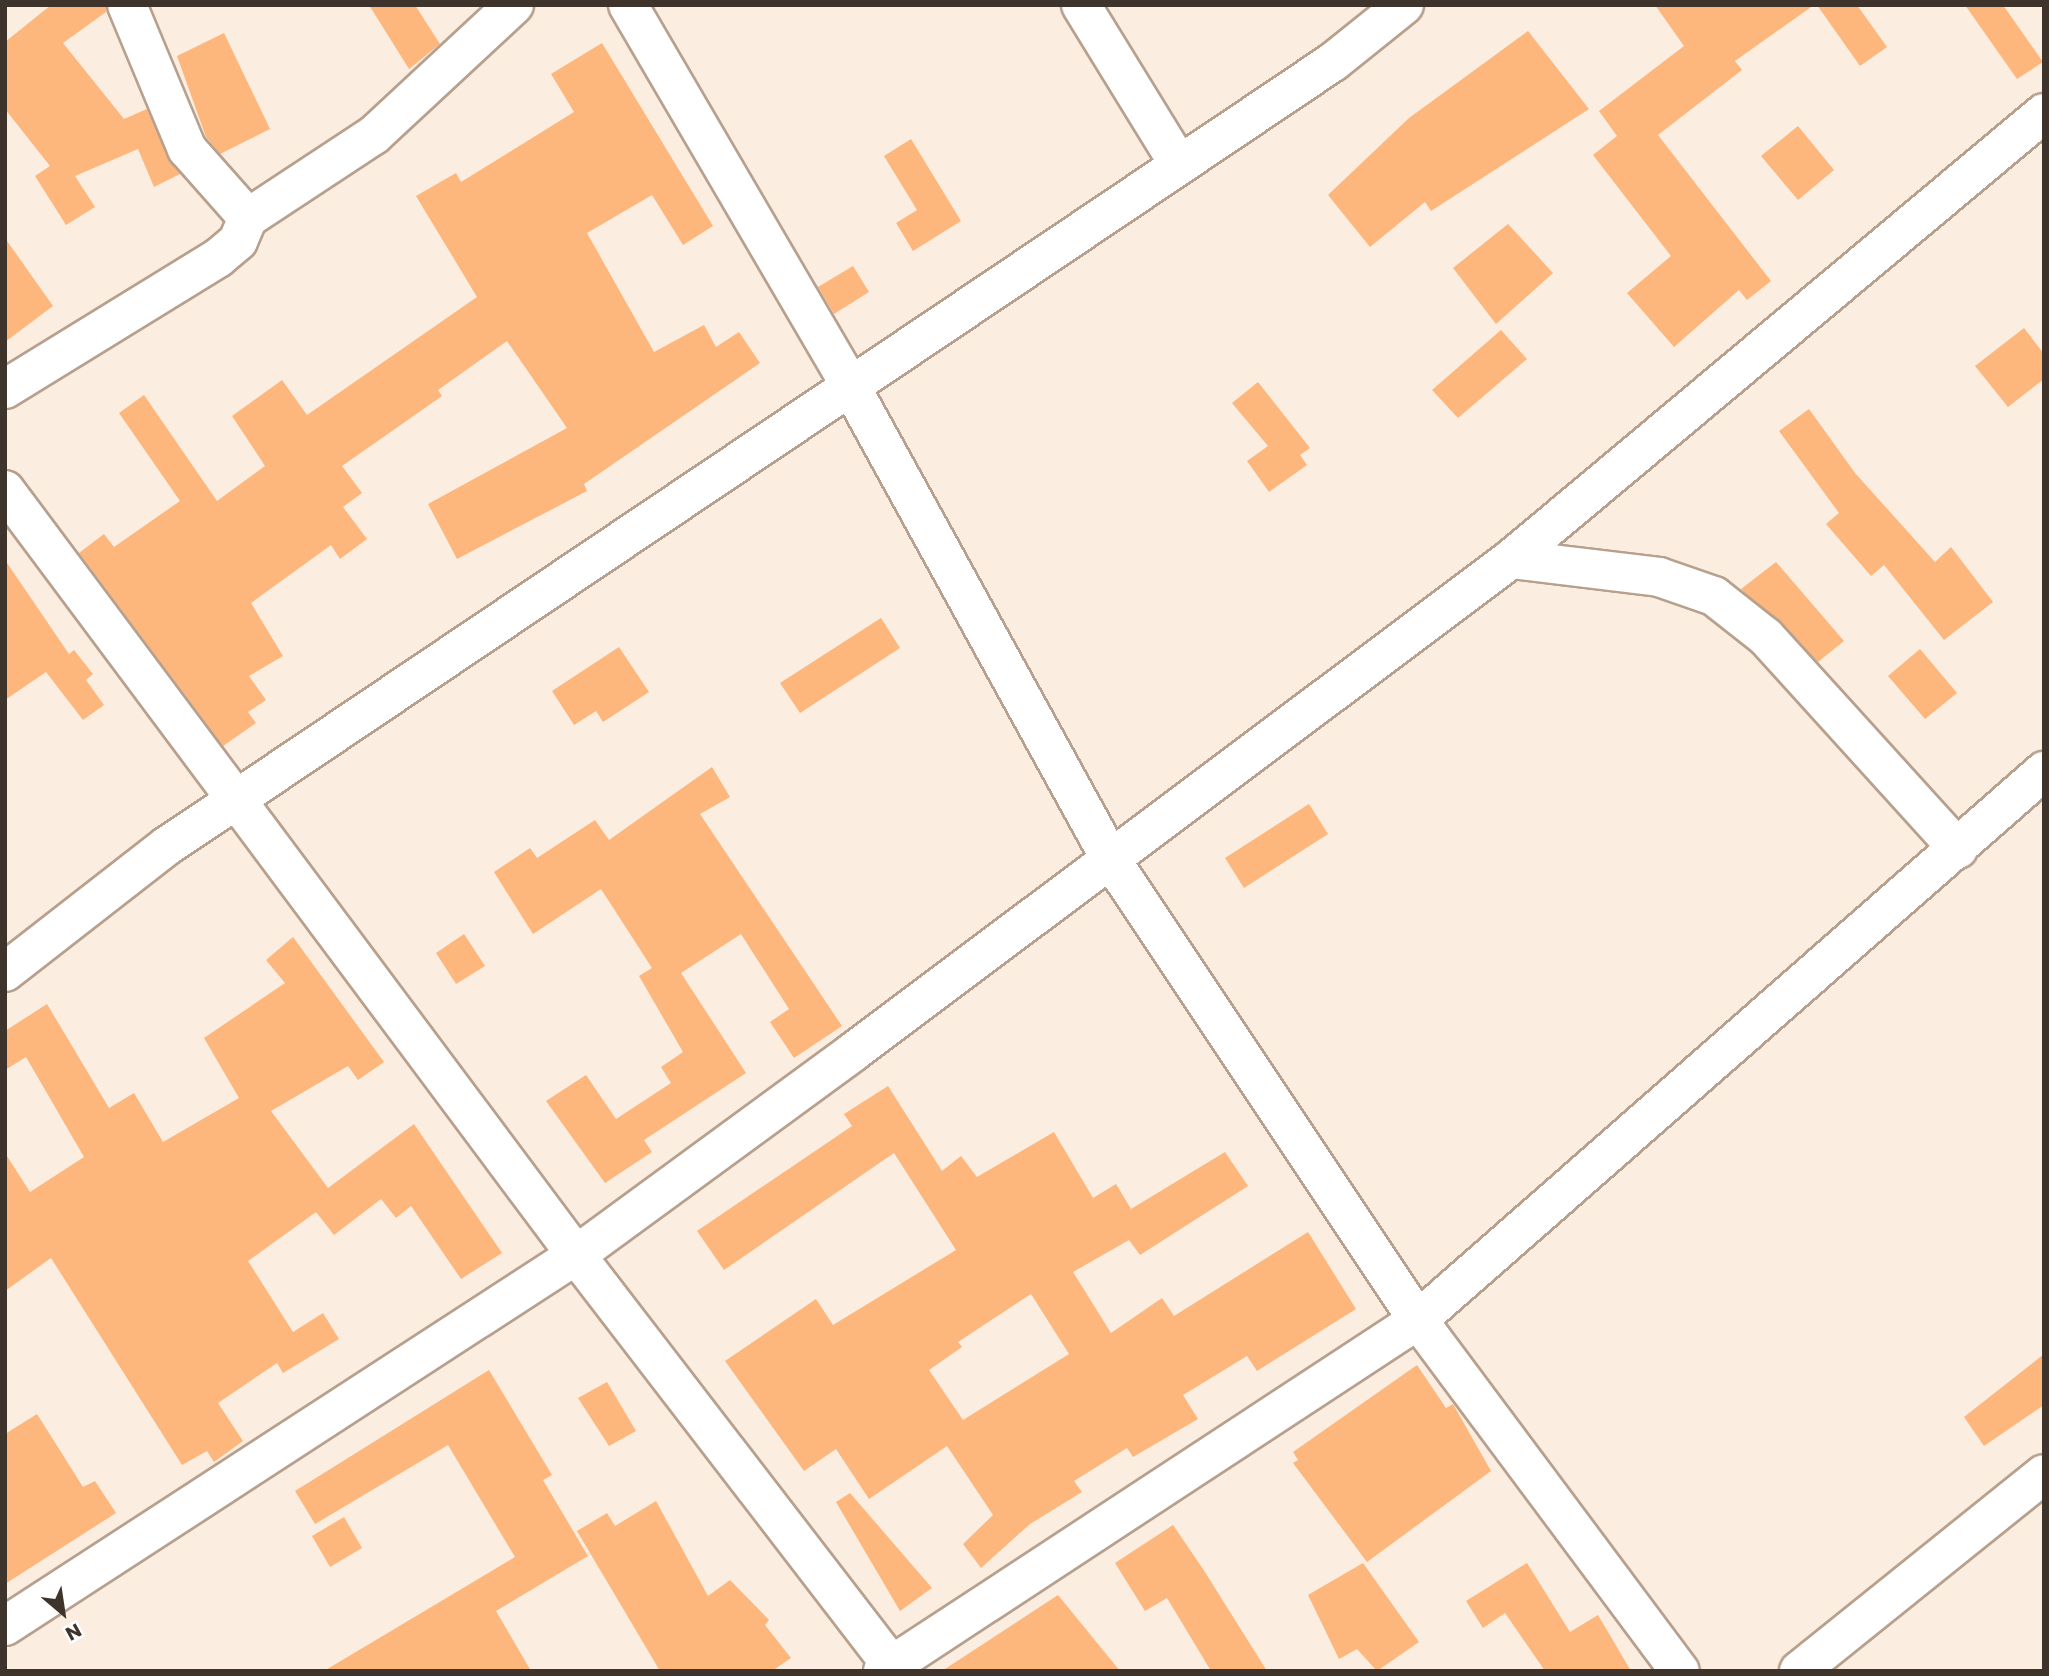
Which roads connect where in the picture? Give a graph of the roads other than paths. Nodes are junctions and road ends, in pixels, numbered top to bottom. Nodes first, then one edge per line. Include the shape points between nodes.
1 (127, 5) edge
2 (514, 5) edge
3 (628, 5) edge
4 (1082, 5) edge
5 (1405, 5) edge
6 (2044, 113) edge
7 (1179, 164) junction
8 (248, 218) junction
9 (851, 387) junction
10 (5, 389) edge
11 (5, 490) edge
12 (1511, 559) junction
13 (2044, 771) edge
14 (238, 801) junction
15 (1958, 849) junction
16 (1111, 860) junction
17 (5, 972) edge
18 (576, 1255) junction
19 (1418, 1320) junction
20 (2044, 1474) edge
21 (5, 1626) edge
22 (890, 1669) edge
23 (1680, 1671) edge
24 (1799, 1671) edge

1 - 8 street via 187,149
2 - 8 street via 374,135
3 - 9 street
4 - 7 street
5 - 7 street via 1334,62
6 - 12 street
7 - 9 street
8 - 10 street via 237,241 218,258
9 - 14 street
9 - 16 street
11 - 14 street
12 - 15 street via 1659,576 1714,596 1766,637
12 - 16 street
13 - 15 street
14 - 17 street via 167,846
14 - 18 street
15 - 19 street
16 - 18 street
16 - 19 street
18 - 21 street
18 - 22 street
19 - 22 street
19 - 23 street
20 - 24 street

